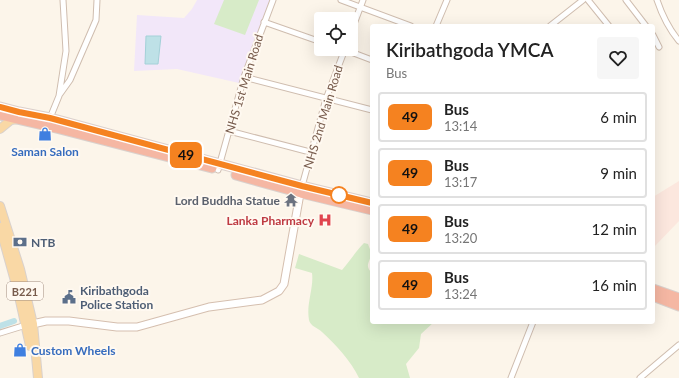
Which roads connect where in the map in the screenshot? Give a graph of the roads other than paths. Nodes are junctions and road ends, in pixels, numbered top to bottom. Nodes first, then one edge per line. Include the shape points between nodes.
1 (63, 0) edge
2 (97, 0) edge
3 (273, 0) edge
4 (341, 0) edge
5 (363, 0) edge
6 (447, 0) edge
7 (583, 0) edge
8 (588, 0) edge
9 (626, 0) edge
10 (657, 0) edge
11 (360, 7) junction
12 (358, 13) edge
13 (264, 22) junction
14 (406, 24) edge
15 (437, 24) edge
16 (553, 24) edge
17 (607, 24) edge
18 (644, 24) edge
19 (655, 39) edge
20 (314, 40) edge
21 (679, 41) edge
22 (659, 47) dead end
23 (358, 54) edge
24 (341, 56) edge
25 (370, 59) edge
26 (244, 77) junction
27 (59, 96) junction
28 (326, 98) junction
29 (0, 106) edge
30 (370, 109) edge
31 (0, 115) edge
32 (50, 118) junction
33 (17, 119) junction
34 (0, 129) edge
35 (229, 130) junction
36 (310, 152) junction
37 (219, 167) junction
38 (301, 189) junction
39 (370, 203) edge
40 (0, 206) edge
41 (370, 209) edge
42 (0, 228) edge
43 (655, 290) edge
44 (655, 297) edge
45 (679, 298) edge
46 (679, 306) edge
47 (29, 324) junction
48 (532, 324) edge
49 (0, 332) edge
50 (679, 346) edge
51 (37, 378) edge
52 (511, 378) edge
53 (640, 378) edge

1 - 27 street via 66,51
2 - 27 street via 96,20 70,80
3 - 13 street, NHS 1st Main Road
4 - 11 street
5 - 11 street
6 - 15 street
7 - 16 street
8 - 17 street
9 - 18 street
10 - 21 street
11 - 12 street
11 - 14 street
13 - 20 street
13 - 26 street, NHS 1st Main Road
19 - 22 street
23 - 25 street
24 - 28 street, NHS 2nd Main Road
26 - 28 street
26 - 35 street, NHS 1st Main Road
27 - 32 street
28 - 30 street
28 - 36 street, NHS 2nd Main Road
29 - 32 highway
31 - 33 highway
32 - 37 highway
33 - 34 main road via 11,120
33 - 37 highway
35 - 36 street
35 - 37 street, NHS 1st Main Road
36 - 38 street, NHS 2nd Main Road
37 - 38 highway
38 - 39 highway
38 - 41 highway
38 - 47 street via 284,284 279,291 262,300 209,307 137,327 117,327 69,320
40 - 47 main road, B221 via 20,269
42 - 47 main road, B221
43 - 45 highway
44 - 46 highway
47 - 49 street
47 - 51 main road, B221
48 - 52 street
50 - 53 street

